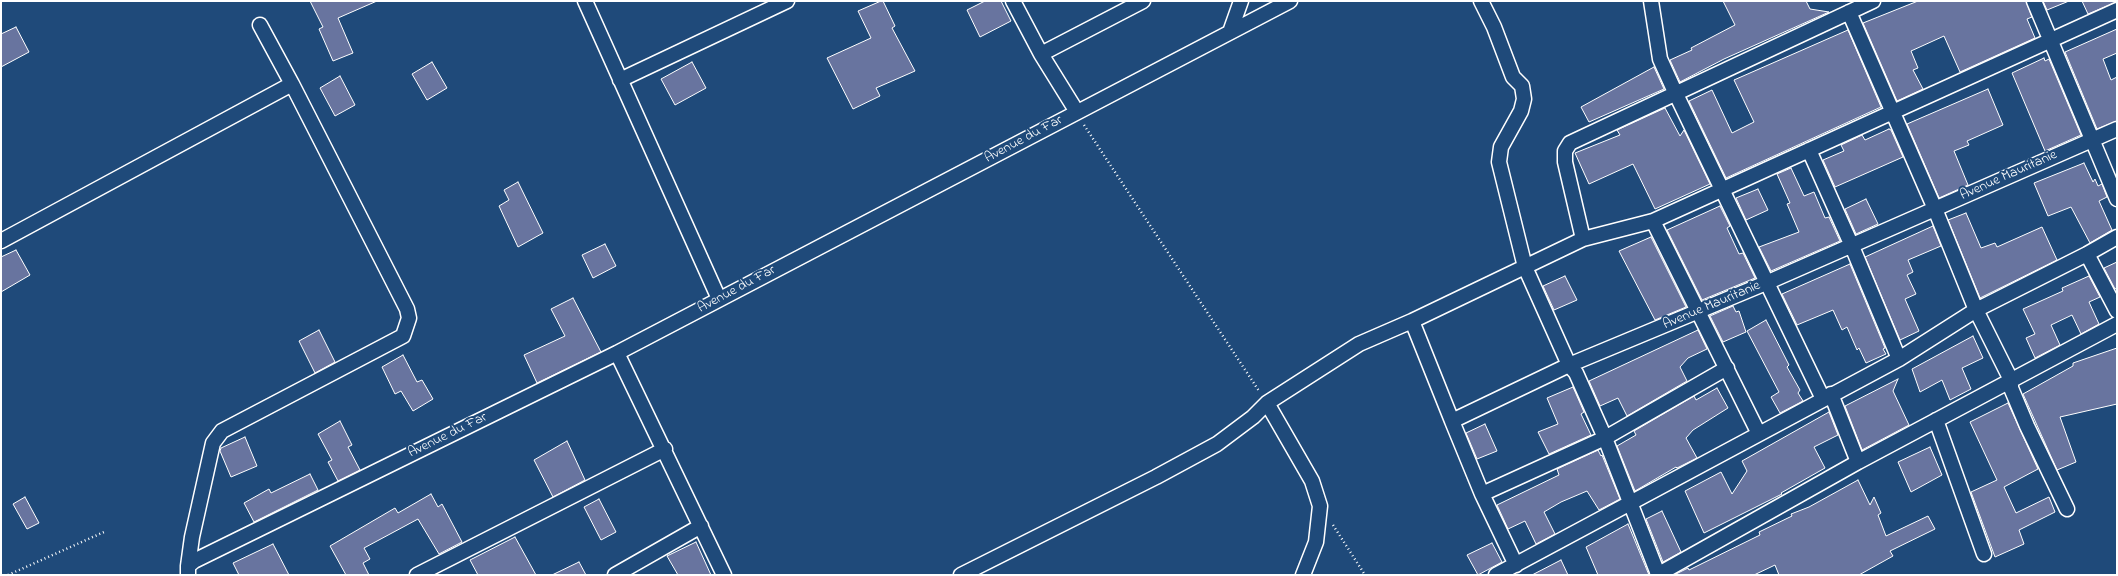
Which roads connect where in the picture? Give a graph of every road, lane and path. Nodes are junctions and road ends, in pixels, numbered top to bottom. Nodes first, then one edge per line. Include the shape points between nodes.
1 (585, 1) edge
2 (787, 1) edge
3 (1014, 1) edge
4 (1143, 1) edge
5 (1241, 1) edge
6 (1290, 1) edge
7 (1482, 1) edge
8 (1659, 1) edge
9 (1873, 1) edge
10 (2034, 1) edge
11 (1652, 8) edge
12 (2117, 10) edge
13 (1849, 12) junction
14 (260, 25) dead end
15 (1230, 32) junction
16 (2051, 39) junction
17 (1041, 54) junction
18 (620, 80) junction
19 (292, 84) junction
20 (1675, 92) junction
21 (1076, 112) junction
22 (1892, 113) junction
23 (2117, 128) edge
24 (2092, 139) junction
25 (1808, 150) junction
26 (1721, 190) junction
27 (2117, 200) edge
28 (1935, 209) junction
29 (1653, 221) junction
30 (2117, 237) edge
31 (1583, 239) junction
32 (1, 241) edge
33 (1851, 244) junction
34 (2087, 254) junction
35 (1525, 267) junction
36 (1766, 283) junction
37 (719, 299) junction
38 (1976, 310) junction
39 (2117, 311) edge
40 (1698, 312) junction
41 (1412, 322) junction
42 (2117, 324) edge
43 (617, 352) junction
44 (1899, 359) junction
45 (1569, 365) junction
46 (1727, 368) junction
47 (2011, 380) junction
48 (1827, 397) junction
49 (1267, 403) junction
50 (1936, 420) junction
51 (1452, 421) junction
52 (1759, 434) junction
53 (1605, 438) junction
54 (665, 449) junction
55 (1858, 462) junction
56 (1482, 494) junction
57 (1630, 502) junction
58 (1320, 506) junction
59 (2067, 509) dead end
60 (701, 526) junction
61 (104, 532) dead end
62 (1984, 554) dead end
63 (1516, 565) junction
64 (188, 570) edge
65 (8, 575) edge
66 (417, 575) edge
67 (616, 575) edge
68 (724, 575) edge
69 (961, 575) edge
70 (1303, 575) edge
71 (1365, 575) edge
72 (1496, 575) edge
73 (1657, 575) edge

1 - 18 street
2 - 18 street
3 - 17 street
4 - 17 street
5 - 15 street
6 - 15 street, Avenue du Far
7 - 35 street via 1513,77 1522,86 1524,99 1521,112 1501,147 1499,162
8 - 11 street
9 - 13 street
10 - 16 street
11 - 20 street via 1660,59
12 - 16 street
13 - 20 street
13 - 22 street
14 - 19 street
15 - 21 street, Avenue du Far
16 - 22 street
16 - 24 street
17 - 21 street
18 - 37 street
19 - 32 street
19 - 64 street via 409,318 403,336 222,431 213,443 192,537
20 - 26 street
20 - 31 street via 1570,143 1565,151 1565,162
21 - 37 street, Avenue du Far
21 - 49 path
22 - 25 street
22 - 28 street
23 - 24 street, Avenue Mauritanie
24 - 27 street
24 - 28 street, Avenue Mauritanie
25 - 26 street
25 - 33 street
26 - 29 street
26 - 36 street
28 - 33 street, Avenue Mauritanie
28 - 38 street
29 - 31 street
29 - 40 street
30 - 34 street
31 - 35 street
33 - 36 street, Avenue Mauritanie
33 - 44 street
34 - 38 street
34 - 39 street
35 - 41 street
35 - 45 street
36 - 40 street, Avenue Mauritanie
36 - 48 street
37 - 43 street, Avenue du Far
38 - 44 street
38 - 47 street
40 - 45 street, Avenue Mauritanie
40 - 46 street
41 - 49 street via 1360,344
41 - 51 street
42 - 47 street
43 - 54 street
43 - 64 street, Avenue du Far via 236,540
44 - 48 street
45 - 51 street, Avenue Mauritanie
45 - 53 street via 1576,373
46 - 52 street
46 - 53 street
47 - 50 street
47 - 59 street via 2011,388 2024,420
48 - 52 street
48 - 55 street
49 - 58 street via 1312,481
49 - 69 street via 1217,444
50 - 55 street
50 - 62 street
51 - 56 street
52 - 57 street
53 - 56 street
53 - 57 street
54 - 60 street
54 - 66 street
55 - 73 street
56 - 63 street
57 - 63 street
57 - 73 street
58 - 70 street via 1316,542
58 - 71 path
60 - 67 street
60 - 68 street
61 - 65 path
63 - 72 street

